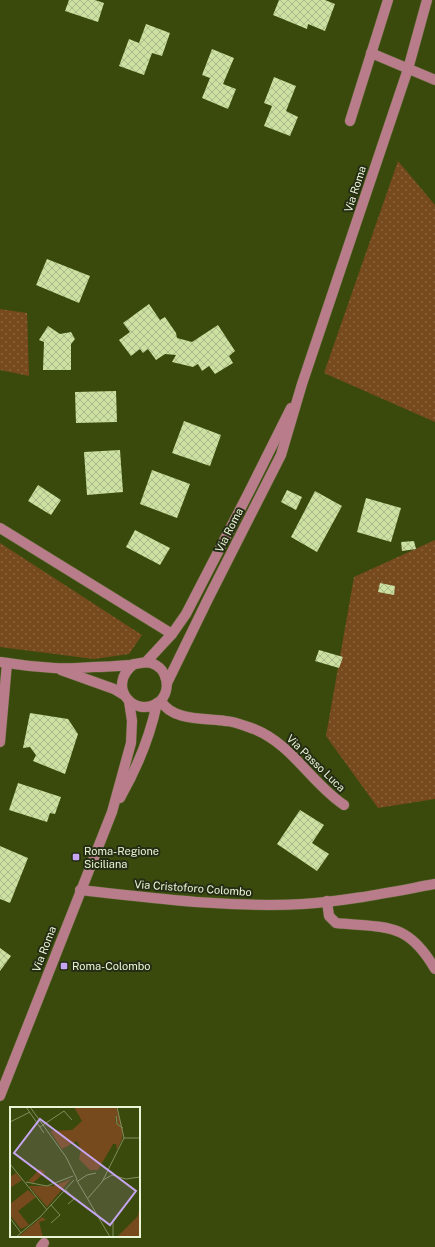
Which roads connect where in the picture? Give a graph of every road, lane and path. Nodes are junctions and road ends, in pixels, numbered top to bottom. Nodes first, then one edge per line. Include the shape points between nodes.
1 (388, 0) edge
2 (427, 0) edge
3 (371, 53) junction
4 (408, 69) junction
5 (435, 80) edge
6 (350, 122) dead end
7 (302, 384) junction
8 (0, 528) edge
9 (172, 634) junction
10 (146, 662) junction
11 (4, 663) edge
12 (134, 664) junction
13 (55, 668) junction
14 (167, 683) junction
15 (127, 698) junction
16 (159, 702) junction
17 (0, 742) edge
18 (344, 805) dead end
19 (112, 812) junction
20 (435, 884) edge
21 (80, 890) junction
22 (327, 901) junction
23 (435, 970) edge
24 (0, 1096) edge

1 - 3 street
2 - 4 street, Via Roma
3 - 4 street
3 - 6 street
4 - 5 street
4 - 7 street, Via Roma
7 - 9 street, Via Roma via 186,614
7 - 14 street, Via Roma via 281,455
8 - 9 street
9 - 10 street, Via Roma
10 - 12 street
10 - 14 street via 156,665 164,673
11 - 13 street
11 - 17 street
12 - 13 street
12 - 15 street via 124,674 122,681
13 - 15 street via 114,690
14 - 16 street via 164,696
15 - 16 street via 135,706 150,707
15 - 19 street via 132,721 131,743
16 - 18 street, Via Passo Luca via 189,718 226,721 268,735 289,752 331,796
16 - 19 street via 135,772
19 - 21 street, Via Roma
20 - 22 street, Via Cristoforo Colombo
21 - 22 street, Via Cristoforo Colombo via 208,903 304,904
21 - 24 street, Via Roma
22 - 23 street via 329,916 336,923 381,926 412,939 423,950

